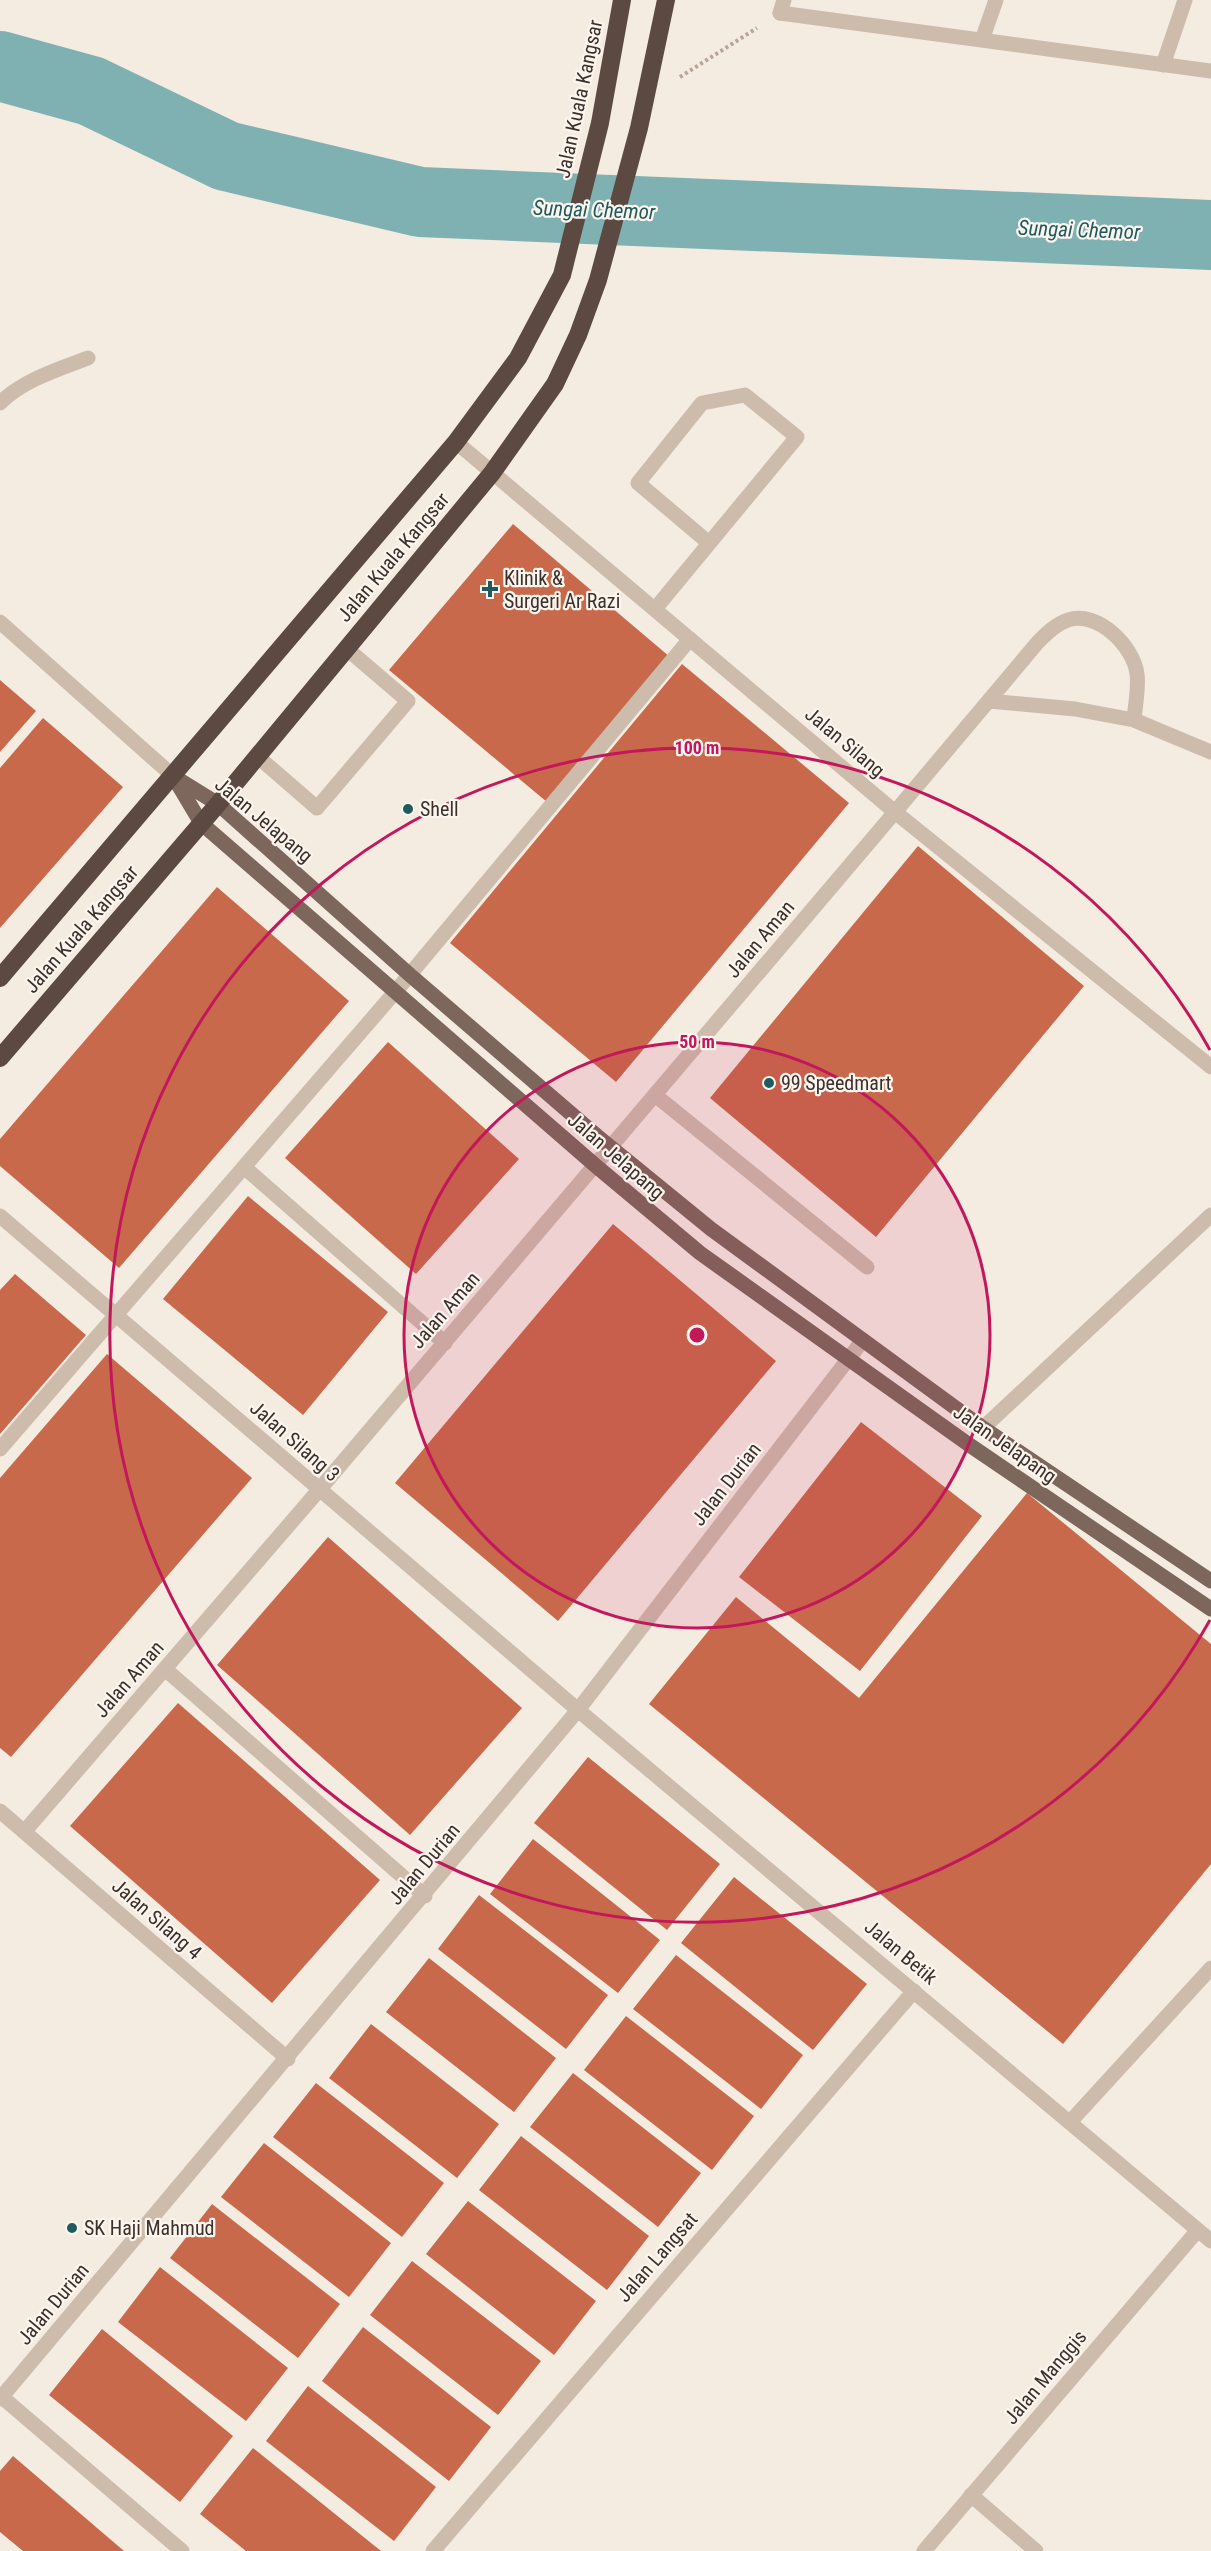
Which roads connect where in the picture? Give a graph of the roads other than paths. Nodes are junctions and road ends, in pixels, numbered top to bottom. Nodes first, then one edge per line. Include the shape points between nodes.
1 (622, 0) edge
2 (666, 0) edge
3 (996, 0) edge
4 (1185, 0) edge
5 (782, 7) edge
6 (982, 40) junction
7 (1163, 65) junction
8 (1211, 71) edge
9 (88, 358) dead end
10 (0, 403) edge
11 (456, 442) junction
12 (492, 473) junction
13 (709, 543) junction
14 (655, 609) junction
15 (0, 622) edge
16 (690, 639) junction
17 (346, 648) junction
18 (989, 701) junction
19 (1134, 720) junction
20 (1211, 752) edge
21 (257, 756) junction
22 (173, 776) junction
23 (218, 804) junction
24 (895, 812) junction
25 (201, 823) junction
26 (410, 975) junction
27 (0, 978) edge
28 (396, 992) junction
29 (0, 1059) edge
30 (1211, 1067) edge
31 (655, 1095) junction
32 (610, 1146) junction
33 (596, 1166) junction
34 (244, 1167) junction
35 (1211, 1215) edge
36 (0, 1216) edge
37 (867, 1267) dead end
38 (115, 1314) junction
39 (863, 1341) junction
40 (445, 1343) junction
41 (849, 1360) junction
42 (982, 1428) junction
43 (0, 1449) edge
44 (320, 1490) junction
45 (1211, 1581) edge
46 (1211, 1609) edge
47 (165, 1670) junction
48 (563, 1696) joint
49 (579, 1710) junction
50 (0, 1811) edge
51 (24, 1832) junction
52 (425, 1896) junction
53 (1211, 1968) edge
54 (914, 1991) junction
55 (288, 2059) junction
56 (1070, 2122) junction
57 (1197, 2229) junction
58 (1211, 2241) edge
59 (1, 2398) edge
60 (971, 2495) junction
61 (182, 2551) edge
62 (433, 2551) edge
63 (924, 2551) edge
64 (1036, 2551) edge

1 - 11 highway, Jalan Kuala Kangsar via 600,123 562,275 518,358
2 - 12 highway, Jalan Kuala Kangsar via 639,128 598,280 578,335 555,384
3 - 6 street
4 - 7 street
5 - 6 street
6 - 7 street
7 - 8 street
9 - 10 street via 48,373
11 - 12 street, Jalan Silang
11 - 22 highway, Jalan Kuala Kangsar
12 - 14 street, Jalan Silang
12 - 17 highway, Jalan Kuala Kangsar
13 - 13 street via 797,437 745,395 702,403 638,483
13 - 14 street
14 - 16 street, Jalan Silang
15 - 22 street
16 - 24 street, Jalan Silang
16 - 26 street
17 - 21 highway, Jalan Kuala Kangsar
17 - 21 street via 408,701 317,808
18 - 19 street via 1075,709
18 - 19 street, Jalan Aman via 1052,629 1069,619 1087,620 1103,627 1130,652 1137,674
18 - 24 street, Jalan Aman
19 - 20 street
21 - 23 highway, Jalan Kuala Kangsar
22 - 23 main road, Jalan Jelapang
22 - 25 main road, Jalan Jelapang
22 - 27 highway, Jalan Kuala Kangsar
23 - 25 highway, Jalan Kuala Kangsar
23 - 26 main road, Jalan Jelapang
24 - 30 street, Jalan Silang
24 - 31 street, Jalan Aman
25 - 28 main road, Jalan Jelapang
25 - 29 highway, Jalan Kuala Kangsar
26 - 28 street
26 - 32 main road, Jalan Jelapang
28 - 33 main road, Jalan Jelapang
28 - 34 street
31 - 32 street, Jalan Aman
31 - 37 street
32 - 33 street, Jalan Aman
32 - 39 main road, Jalan Jelapang via 711,1229
33 - 40 street, Jalan Aman
33 - 41 main road, Jalan Jelapang via 700,1253
34 - 38 street
34 - 40 street
35 - 42 street
36 - 38 street, Jalan Silang 3
38 - 43 street
38 - 44 street, Jalan Silang 3
39 - 41 street, Jalan Durian
39 - 42 main road, Jalan Jelapang
40 - 44 street, Jalan Aman
41 - 46 main road, Jalan Jelapang
41 - 49 street, Jalan Durian
42 - 45 main road, Jalan Jelapang
44 - 47 street, Jalan Aman
44 - 48 street, Jalan Silang 3
47 - 51 street, Jalan Aman
47 - 52 street
48 - 49 street, Jalan Betik
49 - 52 street, Jalan Durian
49 - 54 street, Jalan Betik
50 - 51 street, Jalan Silang 4
51 - 55 street, Jalan Silang 4
52 - 55 street, Jalan Durian
53 - 56 street
54 - 56 street, Jalan Betik
54 - 62 street, Jalan Langsat
55 - 59 street, Jalan Durian
56 - 57 street, Jalan Betik
57 - 58 street, Jalan Betik
57 - 60 street, Jalan Manggis
59 - 61 street
60 - 63 street, Jalan Manggis
60 - 64 street

